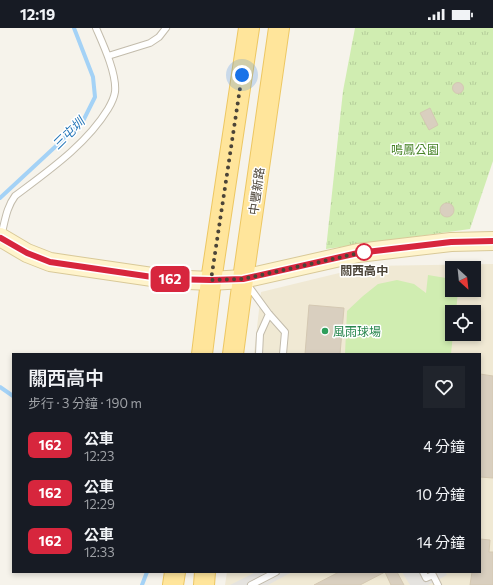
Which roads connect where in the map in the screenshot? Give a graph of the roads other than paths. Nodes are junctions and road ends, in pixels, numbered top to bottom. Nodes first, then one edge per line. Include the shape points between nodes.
1 (96, 28) edge
2 (166, 28) edge
3 (249, 28) edge
4 (279, 28) edge
5 (108, 56) junction
6 (0, 238) edge
7 (493, 241) edge
8 (243, 279) junction
9 (211, 280) junction
10 (269, 314) junction
11 (202, 353) edge
12 (234, 353) edge
13 (259, 353) edge
14 (283, 353) edge
15 (175, 573) edge
16 (205, 573) edge
17 (274, 573) edge
18 (424, 573) edge
19 (173, 585) edge
20 (204, 585) edge
21 (251, 585) edge
22 (438, 585) edge

1 - 5 lane
2 - 5 lane via 159,37 150,42
3 - 9 main road
4 - 8 main road, 中豐新路
5 - 6 lane via 115,91 102,119 65,158 15,196 7,210
6 - 9 street via 50,262 166,279
7 - 8 street via 451,242 358,253
8 - 9 street
8 - 10 lane
8 - 12 main road, 中豐新路
9 - 11 main road
10 - 13 lane via 260,334
10 - 14 lane via 284,332
15 - 19 main road
16 - 20 main road
17 - 21 lane
18 - 22 lane via 426,578 433,574

